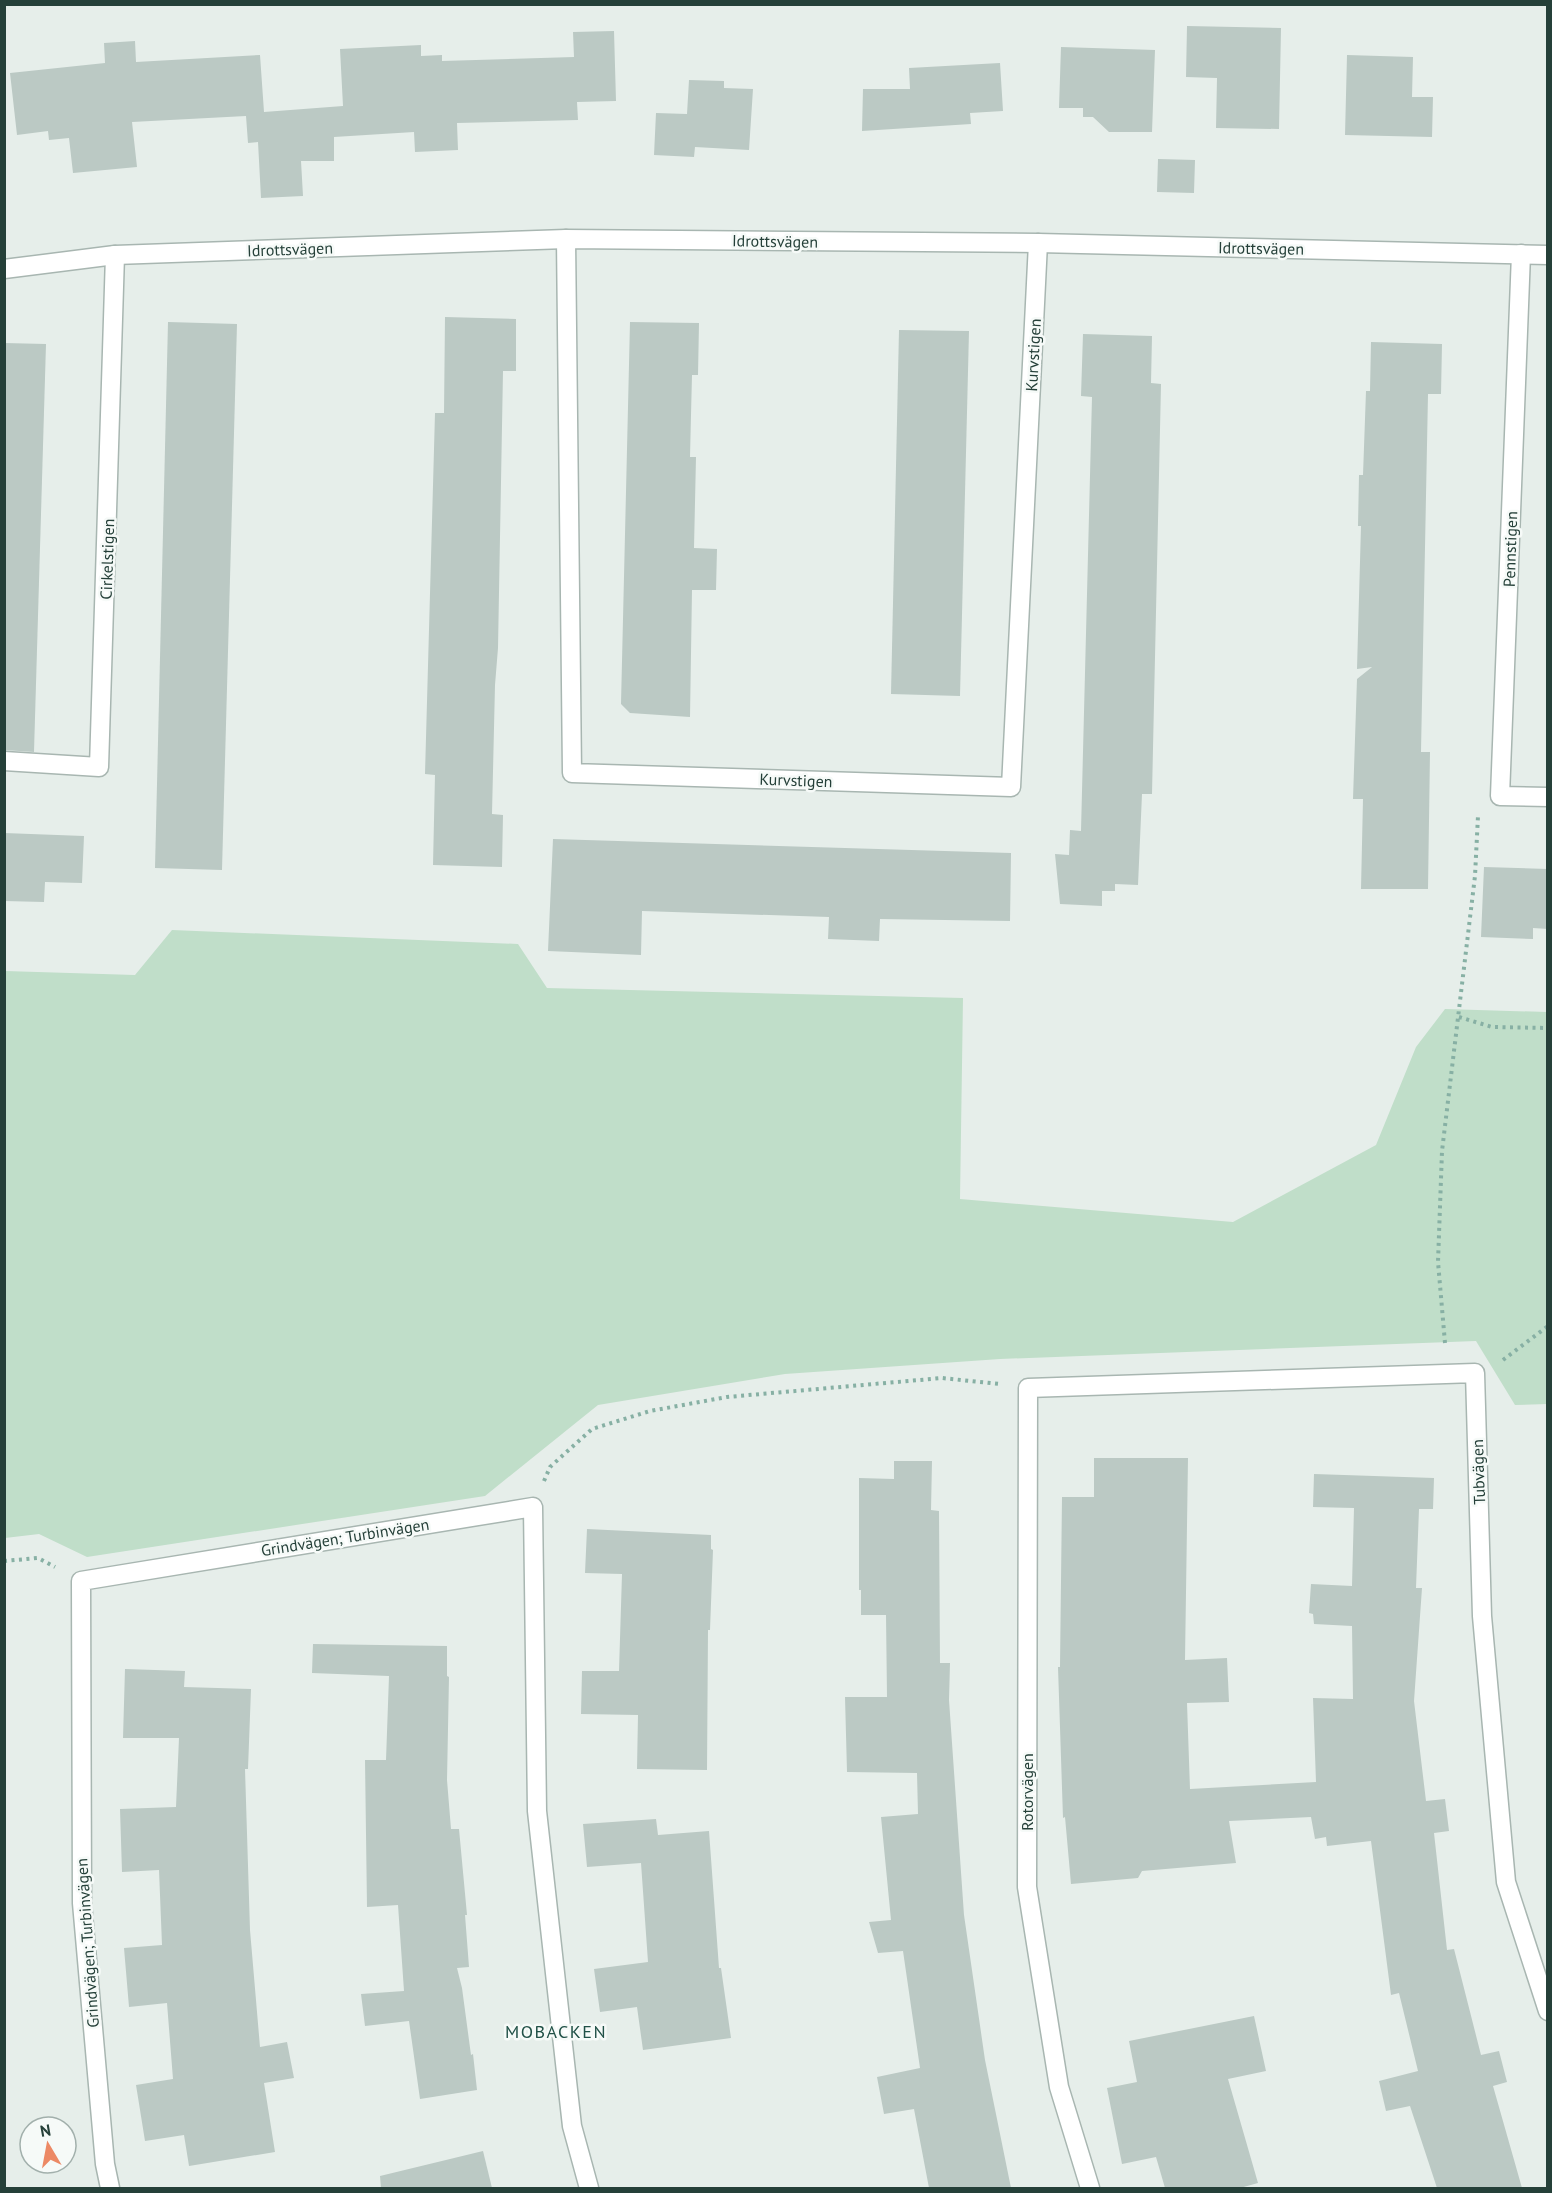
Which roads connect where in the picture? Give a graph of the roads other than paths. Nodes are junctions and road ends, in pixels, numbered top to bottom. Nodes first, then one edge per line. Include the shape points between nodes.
1 (566, 238) junction
2 (1038, 243) junction
3 (1521, 254) junction
4 (114, 255) junction
5 (1548, 255) edge
6 (4, 269) edge
7 (4, 761) edge
8 (1548, 797) edge
9 (1028, 1388) joint
10 (1548, 2011) edge
11 (110, 2188) edge
12 (589, 2188) edge
13 (1090, 2188) edge

1 - 2 street, Idrottsvägen
1 - 2 street, Kurvstigen via 572,773 1011,787
1 - 4 street, Idrottsvägen
2 - 3 street, Idrottsvägen
3 - 5 street, Idrottsvägen
3 - 8 street, Pennstigen via 1500,796
4 - 6 street, Idrottsvägen
4 - 7 street, Cirkelstigen via 99,767
9 - 10 street, Tubvägen via 1475,1373 1482,1616 1506,1882
9 - 13 street, Rotorvägen via 1027,1887 1059,2087
11 - 12 street, Grindvägen; Turbinvägen via 82,1903 81,1581 533,1507 537,1811 572,2126

